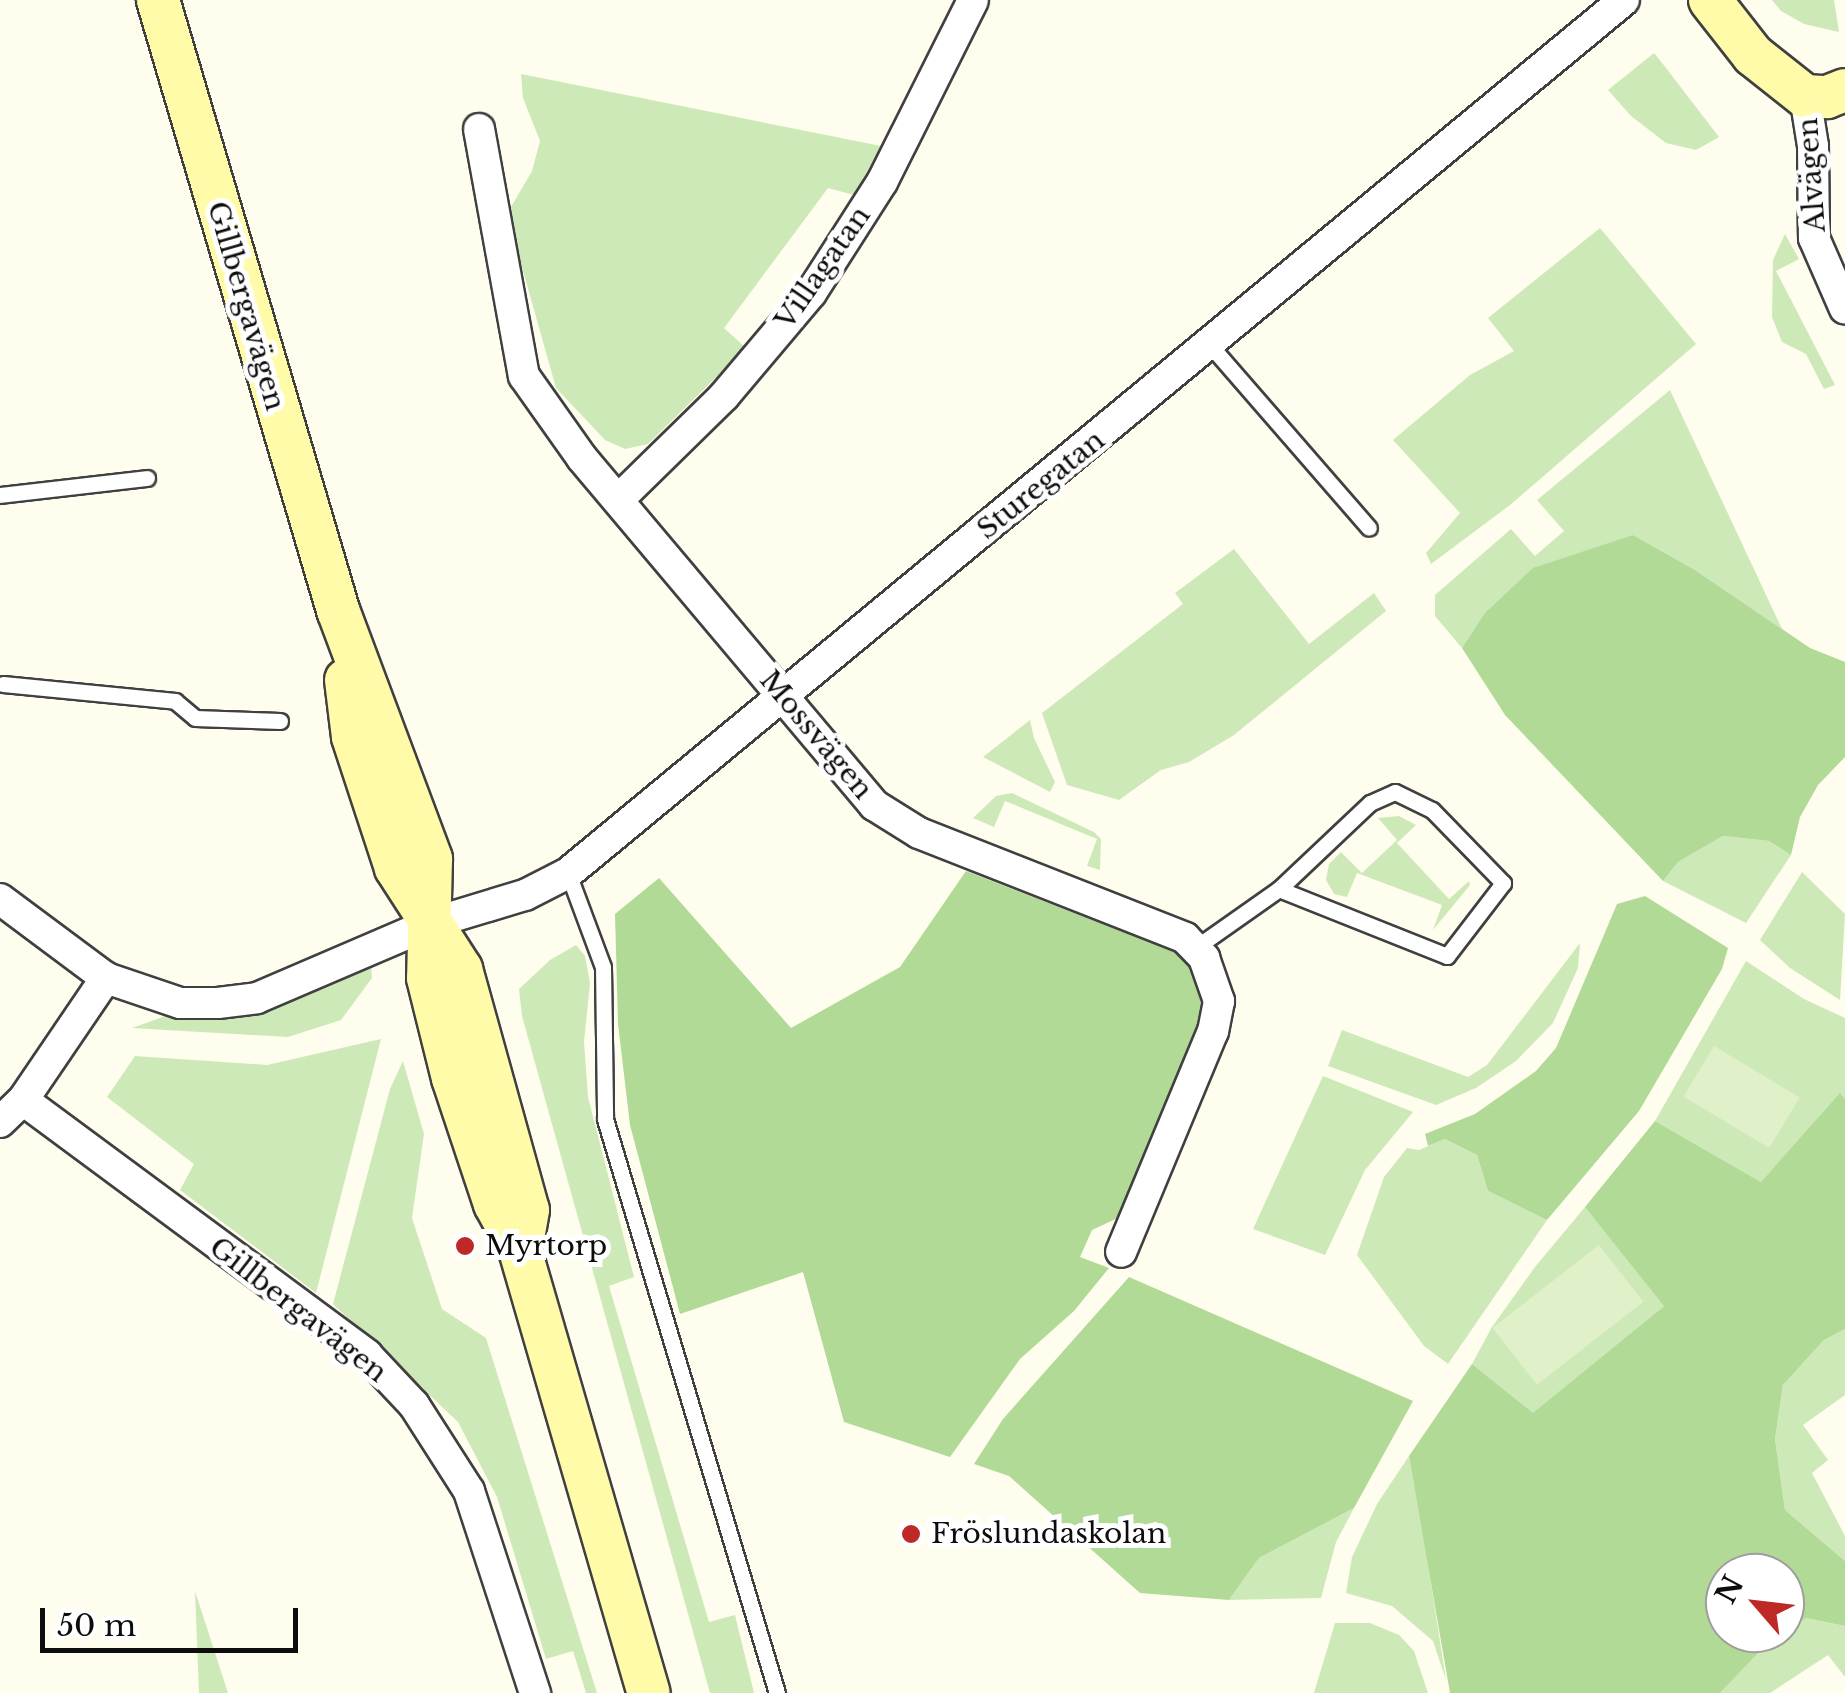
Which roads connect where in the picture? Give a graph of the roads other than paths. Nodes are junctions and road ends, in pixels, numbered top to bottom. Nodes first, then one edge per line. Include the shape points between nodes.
1 (158, 0) edge
2 (972, 0) edge
3 (1624, 0) edge
4 (1710, 0) edge
5 (1825, 93) edge
6 (479, 129) dead end
7 (1845, 309) edge
8 (1210, 345) junction
9 (148, 478) dead end
10 (0, 494) edge
11 (620, 498) junction
12 (1369, 528) dead end
13 (3, 684) dead end
14 (783, 697) junction
15 (280, 721) dead end
16 (568, 874) junction
17 (1279, 890) junction
18 (0, 899) edge
19 (432, 924) junction
20 (1195, 948) junction
21 (106, 978) junction
22 (22, 1100) junction
23 (0, 1122) edge
24 (1121, 1252) dead end
25 (535, 1693) edge
26 (648, 1693) edge
27 (777, 1693) edge

1 - 19 street, Gillbergavägen via 338,610 431,859
2 - 11 street, Villagatan via 882,182 811,294 724,396
3 - 8 street, Sturegatan
4 - 5 street via 1753,55
5 - 7 street, Alvägen via 1813,146 1814,238
6 - 11 street, Mossvägen via 524,376 549,417
8 - 12 lane
8 - 14 street, Sturegatan
9 - 10 lane
11 - 14 street, Mossvägen
13 - 15 lane via 175,701 195,718
14 - 16 street, Sturegatan
14 - 20 street, Mossvägen via 874,804 920,834 1185,938
16 - 19 street, Sturegatan via 526,895
16 - 27 lane via 603,967 605,1119
17 - 17 lane via 1370,804 1395,792 1432,810 1503,884 1447,956
17 - 20 lane
18 - 21 street, Sturegatan
19 - 21 street, Sturegatan via 258,998 180,1003
19 - 26 street via 462,970 528,1210 520,1250
20 - 24 street via 1214,977 1219,1001 1213,1031
21 - 22 street
22 - 23 street
22 - 25 street, Gillbergavägen via 367,1355 414,1405 468,1491

